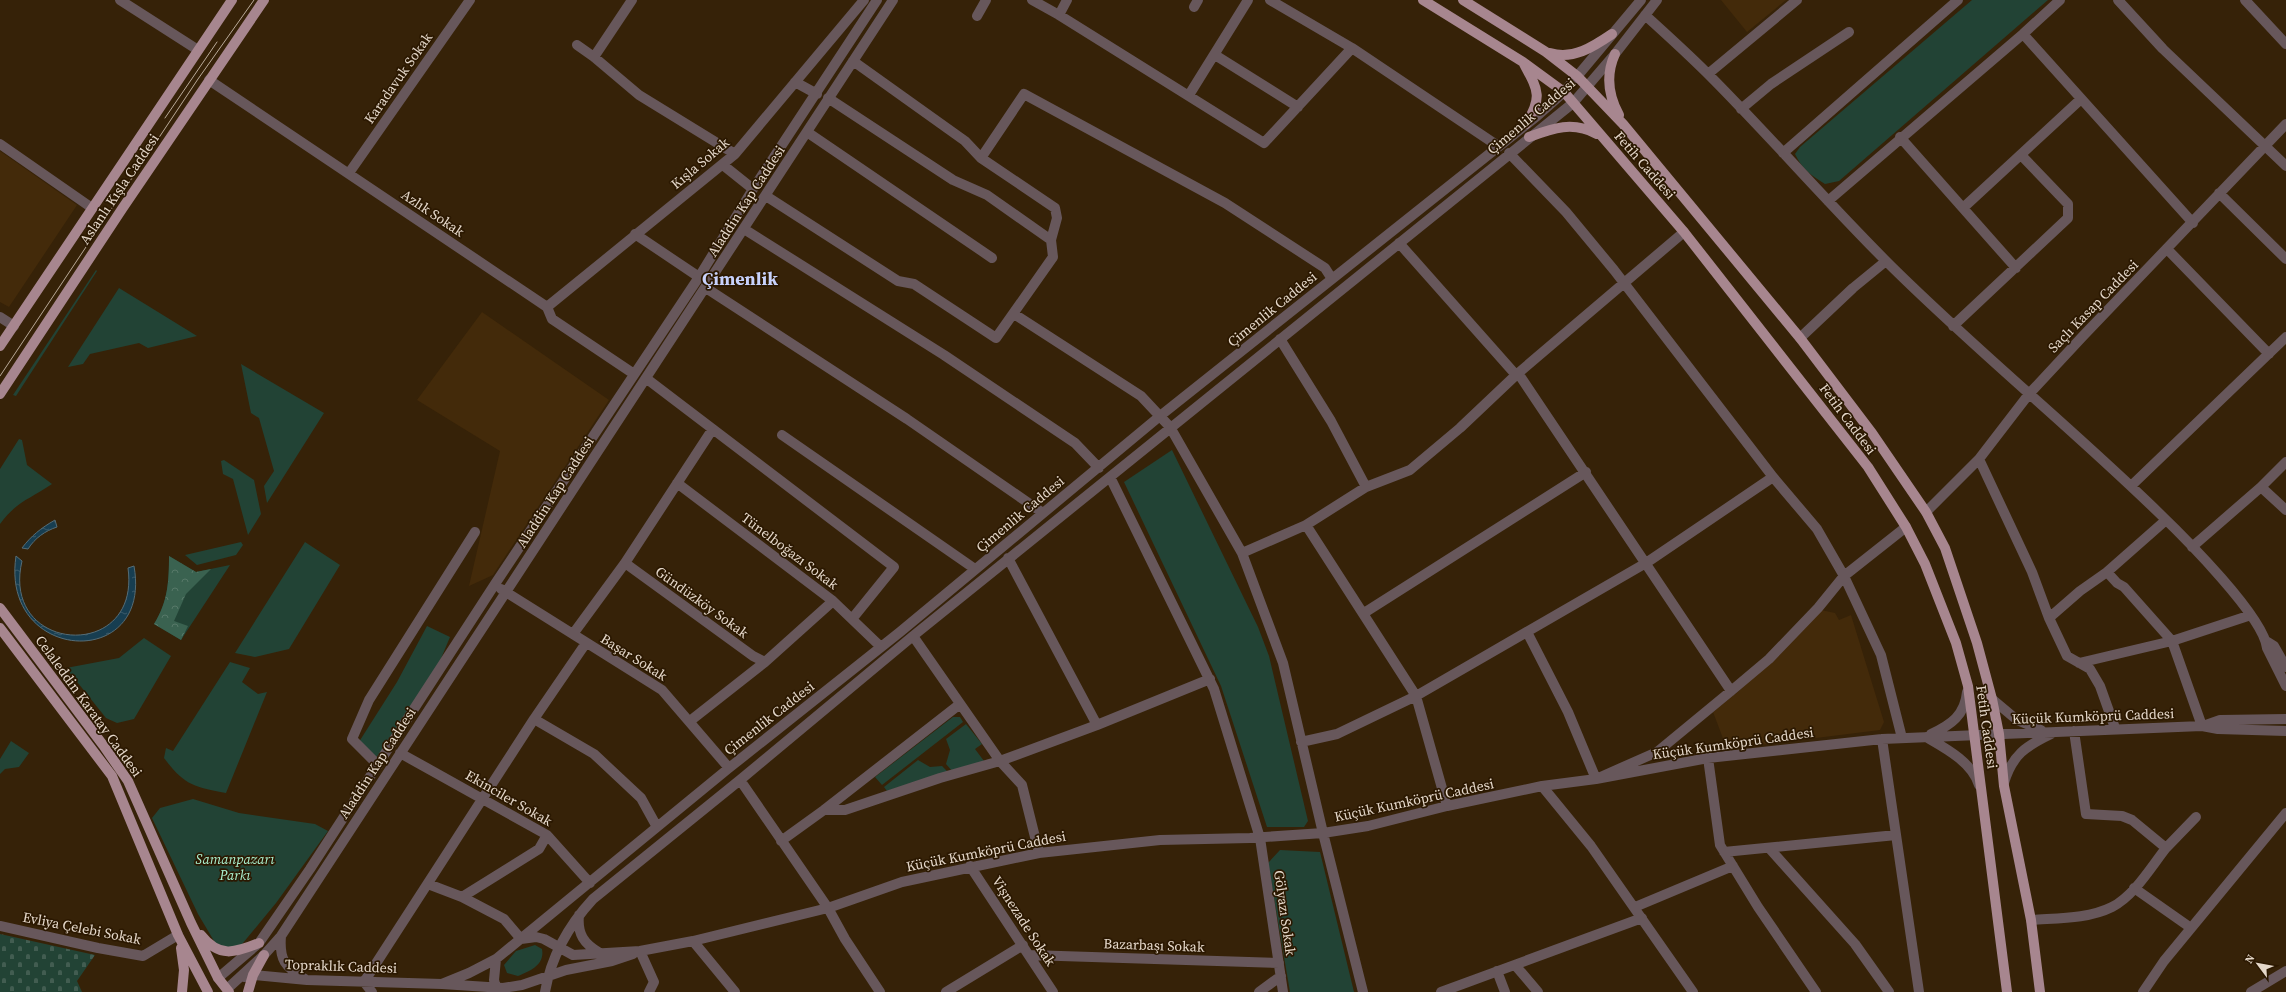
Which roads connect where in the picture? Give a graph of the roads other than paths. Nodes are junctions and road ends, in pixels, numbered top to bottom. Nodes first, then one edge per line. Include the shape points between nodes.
1 (120, 0) edge
2 (232, 0) edge
3 (264, 0) edge
4 (470, 0) edge
5 (632, 0) edge
6 (864, 0) edge
7 (877, 0) edge
8 (893, 0) edge
9 (986, 0) edge
10 (1032, 0) edge
11 (1067, 0) edge
12 (1248, 0) edge
13 (1270, 0) edge
14 (1423, 0) edge
15 (1463, 0) edge
16 (1641, 0) edge
17 (1657, 0) edge
18 (1797, 0) edge
19 (1958, 0) edge
20 (2060, 0) edge
21 (2118, 0) edge
22 (2245, 0) edge
23 (1059, 15) junction
24 (1645, 15) junction
25 (977, 16) dead end
26 (1849, 32) dead end
27 (1612, 34) junction
28 (2023, 34) junction
29 (2286, 44) edge
30 (577, 45) dead end
31 (1352, 48) junction
32 (198, 50) junction
33 (1546, 52) junction
34 (1615, 54) junction
35 (1215, 55) junction
36 (594, 57) junction
37 (853, 61) junction
38 (1523, 62) junction
39 (1708, 74) junction
40 (1577, 76) junction
41 (209, 80) junction
42 (795, 82) junction
43 (1588, 86) junction
44 (1564, 92) junction
45 (817, 94) junction
46 (1189, 95) junction
47 (828, 98) junction
48 (2081, 99) junction
49 (1573, 103) junction
50 (1298, 107) junction
51 (1741, 109) junction
52 (1526, 124) junction
53 (1623, 124) junction
54 (2286, 124) edge
55 (807, 132) junction
56 (1529, 137) junction
57 (1900, 137) junction
58 (1608, 143) junction
59 (0, 144) edge
60 (2264, 145) junction
61 (1498, 146) junction
62 (1509, 153) junction
63 (1783, 153) junction
64 (735, 154) junction
65 (2021, 155) junction
66 (981, 158) junction
67 (723, 165) junction
68 (2286, 166) edge
69 (349, 173) junction
70 (752, 189) junction
71 (2219, 193) junction
72 (766, 196) junction
73 (1828, 201) junction
74 (92, 208) junction
75 (1963, 208) junction
76 (2193, 223) junction
77 (744, 229) junction
78 (1684, 232) junction
79 (635, 234) junction
80 (1051, 240) junction
81 (1399, 242) junction
82 (2168, 249) junction
83 (992, 258) dead end
84 (2286, 259) edge
85 (1886, 261) junction
86 (2016, 268) junction
87 (699, 277) junction
88 (1332, 279) junction
89 (1623, 283) junction
90 (706, 288) junction
91 (547, 307) junction
92 (1014, 314) junction
93 (0, 317) edge
94 (14, 326) junction
95 (1953, 326) junction
96 (2286, 337) edge
97 (1800, 338) junction
98 (1280, 339) junction
99 (0, 346) edge
100 (2268, 354) junction
101 (634, 374) junction
102 (1517, 374) junction
103 (646, 379) junction
104 (0, 394) edge
105 (2029, 394) junction
106 (1160, 416) junction
107 (1170, 427) junction
108 (712, 430) junction
109 (782, 435) dead end
110 (1978, 459) junction
111 (2286, 462) edge
112 (1099, 468) junction
113 (1586, 472) junction
114 (1773, 476) junction
115 (1110, 477) junction
116 (677, 483) junction
117 (2131, 486) junction
118 (1366, 487) junction
119 (2261, 487) junction
120 (2286, 510) edge
121 (1926, 512) junction
122 (1043, 513) junction
123 (2166, 520) junction
124 (1306, 525) junction
125 (1906, 527) junction
126 (476, 532) dead end
127 (2192, 547) junction
128 (1242, 553) junction
129 (1008, 558) junction
130 (625, 563) junction
131 (1646, 563) junction
132 (976, 569) junction
133 (2107, 572) junction
134 (1844, 576) junction
135 (495, 584) junction
136 (505, 593) junction
137 (833, 601) junction
138 (0, 608) edge
139 (1364, 613) junction
140 (2251, 615) junction
141 (2049, 618) junction
142 (852, 619) junction
143 (0, 628) edge
144 (1527, 632) junction
145 (573, 634) junction
146 (913, 636) junction
147 (2266, 641) junction
148 (2172, 642) junction
149 (586, 643) junction
150 (881, 647) junction
151 (765, 662) junction
152 (2079, 663) junction
153 (2286, 667) edge
154 (1210, 679) junction
155 (1968, 686) junction
156 (2286, 686) edge
157 (1731, 691) junction
158 (1416, 696) junction
159 (1992, 699) junction
160 (960, 704) junction
161 (534, 719) junction
162 (2286, 719) edge
163 (690, 721) junction
164 (1097, 725) junction
165 (2202, 726) junction
166 (2115, 728) junction
167 (2286, 730) edge
168 (2074, 731) junction
169 (2055, 732) junction
170 (1999, 734) junction
171 (1975, 735) junction
172 (1926, 736) junction
173 (1902, 738) junction
174 (1882, 739) junction
175 (1301, 742) junction
176 (400, 753) junction
177 (1708, 758) junction
178 (1000, 760) junction
179 (378, 764) junction
180 (729, 768) junction
181 (1596, 779) junction
182 (740, 780) junction
183 (1542, 786) junction
184 (2004, 786) junction
185 (482, 799) junction
186 (1984, 805) junction
187 (1447, 806) junction
188 (824, 810) junction
189 (2196, 817) dead end
190 (2284, 820) edge
191 (657, 827) junction
192 (1323, 833) junction
193 (547, 835) junction
194 (1896, 835) junction
195 (1260, 838) junction
196 (781, 841) junction
197 (1769, 848) junction
198 (2166, 848) junction
199 (1724, 852) junction
200 (1039, 853) junction
201 (970, 866) junction
202 (1733, 866) junction
203 (590, 883) junction
204 (428, 884) junction
205 (2134, 888) junction
206 (462, 897) junction
207 (1635, 907) junction
208 (828, 908) junction
209 (579, 914) junction
210 (1642, 918) junction
211 (2031, 920) junction
212 (191, 924) junction
213 (0, 926) edge
214 (2191, 928) junction
215 (178, 935) junction
216 (281, 936) junction
217 (521, 938) junction
218 (693, 941) junction
219 (259, 943) junction
220 (1023, 945) junction
221 (558, 948) junction
222 (640, 951) junction
223 (600, 953) junction
224 (264, 955) junction
225 (1030, 955) junction
226 (496, 959) junction
227 (1279, 963) junction
228 (1516, 965) junction
229 (1498, 971) junction
230 (2286, 971) edge
231 (253, 975) junction
232 (548, 975) junction
233 (1281, 976) junction
234 (218, 978) junction
235 (240, 978) junction
236 (306, 980) junction
237 (364, 982) junction
238 (442, 984) junction
239 (475, 986) joint
240 (494, 990) edge
241 (204, 991) edge
242 (227, 991) edge
243 (182, 992) edge
244 (248, 992) edge
245 (372, 992) edge
246 (457, 992) edge
247 (545, 992) edge
248 (649, 992) edge
249 (735, 992) edge
250 (880, 992) edge
251 (946, 992) edge
252 (1053, 992) edge
253 (1259, 992) edge
254 (1284, 992) edge
255 (1364, 992) edge
256 (1441, 992) edge
257 (1505, 992) edge
258 (1538, 992) edge
259 (1693, 992) edge
260 (1816, 992) edge
261 (1890, 992) edge
262 (1919, 992) edge
263 (2007, 992) edge
264 (2040, 992) edge
265 (2143, 992) edge
266 (2251, 992) edge

1 - 32 street
2 - 32 main road, Aslanlı Kışla Caddesi
3 - 41 main road, Aslanlı Kışla Caddesi
4 - 69 street, Karadavuk Sokak
5 - 36 street
6 - 42 street, Kışla Sokak
7 - 45 street, Aladdin Kap Caddesi
8 - 37 street, Aladdin Kap Caddesi
9 - 25 street
10 - 23 street
11 - 23 street
12 - 35 street
13 - 31 street
14 - 38 main road, Fetih Caddesi
15 - 33 main road, Fetih Caddesi
16 - 27 street, Çimenlik Caddesi
17 - 24 street, Çimenlik Caddesi
18 - 39 street
19 - 63 street
20 - 28 street
21 - 60 street via 2163,49
22 - 29 street
23 - 46 street
24 - 34 street, Çimenlik Caddesi
24 - 39 street
26 - 51 street via 1771,84
27 - 33 main road via 1596,45 1575,54 1556,55
27 - 40 street, Çimenlik Caddesi
28 - 48 street
28 - 57 street
30 - 36 street
31 - 50 street
31 - 61 street
32 - 74 main road, Aslanlı Kışla Caddesi
33 - 40 main road, Fetih Caddesi
34 - 43 street, Çimenlik Caddesi
34 - 53 main road via 1610,64 1609,84 1613,102
35 - 46 street
35 - 50 street
36 - 64 street via 639,95
37 - 47 street, Aladdin Kap Caddesi
37 - 66 street via 964,141
38 - 44 main road, Fetih Caddesi
38 - 52 main road via 1536,86 1537,107
39 - 51 street
40 - 43 main road, Fetih Caddesi
40 - 44 street, Çimenlik Caddesi
41 - 69 street, Azlık Sokak
41 - 104 main road, Aslanlı Kışla Caddesi
42 - 45 street
42 - 64 street, Kışla Sokak
43 - 49 street, Çimenlik Caddesi
43 - 53 main road, Fetih Caddesi
44 - 49 main road, Fetih Caddesi
44 - 52 street, Çimenlik Caddesi
45 - 70 street, Aladdin Kap Caddesi
46 - 50 street via 1264,143
47 - 55 street, Aladdin Kap Caddesi
47 - 80 street via 954,180 987,196
48 - 65 street
48 - 76 street
49 - 56 street, Çimenlik Caddesi
49 - 58 main road, Fetih Caddesi
51 - 63 street
52 - 61 street, Çimenlik Caddesi
53 - 97 main road, Fetih Caddesi
54 - 60 street, Saçlı Kasap Caddesi
55 - 72 street, Aladdin Kap Caddesi
55 - 83 street
56 - 58 main road via 1559,127 1575,126 1588,129
56 - 62 street, Çimenlik Caddesi
57 - 73 street
57 - 75 street
58 - 78 main road, Fetih Caddesi
59 - 74 street
60 - 68 street
60 - 71 street, Saçlı Kasap Caddesi
61 - 88 street, Çimenlik Caddesi
62 - 81 street, Çimenlik Caddesi
62 - 89 street via 1566,212
63 - 73 street
64 - 67 street, Kışla Sokak
65 - 75 street
65 - 86 street via 2068,204 2069,212 2065,222
66 - 80 street via 1055,208 1057,218
66 - 88 street via 1024,94 1225,203 1326,268
67 - 70 street
67 - 79 street, Kışla Sokak
69 - 91 street, Azlık Sokak
70 - 87 street, Aladdin Kap Caddesi
71 - 76 street, Saçlı Kasap Caddesi
71 - 84 street
72 - 77 street, Aladdin Kap Caddesi
72 - 92 street via 898,281 914,284 996,338
73 - 85 street
74 - 94 main road, Aslanlı Kışla Caddesi
75 - 86 street
76 - 82 street, Saçlı Kasap Caddesi
77 - 90 street, Aladdin Kap Caddesi
77 - 112 street via 944,355 1069,439
78 - 89 street
78 - 125 main road, Fetih Caddesi via 1868,467
79 - 87 street
79 - 91 street, Kışla Sokak
80 - 92 street via 1053,257
81 - 98 street, Çimenlik Caddesi
81 - 102 street
82 - 100 street
82 - 105 street, Saçlı Kasap Caddesi
85 - 95 street
85 - 97 street
86 - 95 street
87 - 101 street, Aladdin Kap Caddesi
88 - 106 street, Çimenlik Caddesi
89 - 102 street
89 - 114 street
90 - 103 street, Aladdin Kap Caddesi
90 - 122 street via 907,419
91 - 101 street, Azlık Sokak via 552,319
92 - 106 street via 1141,396
93 - 94 street
94 - 99 main road, Aslanlı Kışla Caddesi
95 - 105 street
96 - 100 street
97 - 121 main road, Fetih Caddesi via 1872,433
98 - 107 street, Çimenlik Caddesi
98 - 118 street via 1331,421
100 - 117 street
101 - 135 street, Aladdin Kap Caddesi
102 - 113 street
102 - 118 street via 1460,428 1410,470
103 - 108 street
103 - 136 street, Aladdin Kap Caddesi
105 - 110 street, Saçlı Kasap Caddesi
105 - 117 street
106 - 107 street
106 - 112 street, Çimenlik Caddesi
107 - 115 street, Çimenlik Caddesi
107 - 128 street
108 - 116 street
108 - 142 street via 894,567
109 - 132 street
110 - 121 street, Saçlı Kasap Caddesi
110 - 141 street via 2032,572
111 - 119 street
112 - 122 street, Çimenlik Caddesi
113 - 131 street
113 - 139 street
114 - 131 street
114 - 134 street via 1817,529
115 - 129 street, Çimenlik Caddesi
115 - 154 street, Gölyazı Sokak
116 - 130 street
116 - 137 street, Tünelboğazı Sokak
117 - 123 street
118 - 124 street
119 - 120 street
119 - 127 street
121 - 159 main road, Fetih Caddesi via 1945,548 1978,643
122 - 132 street, Çimenlik Caddesi
123 - 127 street
123 - 133 street
124 - 128 street
124 - 139 street
125 - 134 street
125 - 155 main road, Fetih Caddesi via 1925,564 1956,643
126 - 179 street via 369,700 352,740
127 - 140 street
128 - 175 street via 1283,663
129 - 146 street, Çimenlik Caddesi
129 - 164 street
130 - 145 street
130 - 151 street, Gündüzköy Sokak via 753,656
131 - 144 street
131 - 157 street
132 - 150 street, Çimenlik Caddesi
133 - 141 street
133 - 148 street via 2124,587
134 - 157 street via 1818,608 1769,659
134 - 173 street via 1881,655
135 - 136 street, Başar Sokak
135 - 179 street, Aladdin Kap Caddesi
136 - 145 street, Başar Sokak
136 - 176 street, Aladdin Kap Caddesi
137 - 142 street, Tünelboğazı Sokak
137 - 151 street
138 - 212 main road, Celaleddin Karatay Caddesi via 128,781
139 - 158 street
140 - 147 street
140 - 148 street
141 - 152 street via 2067,656
142 - 150 street, Tünelboğazı Sokak
143 - 215 main road, Celaleddin Karatay Caddesi via 112,776
144 - 158 street
144 - 181 street via 1568,712
145 - 149 street, Başar Sokak
146 - 160 street
146 - 182 street, Çimenlik Caddesi
147 - 153 street via 2274,646
147 - 156 street
148 - 152 street
148 - 165 street
149 - 161 street
149 - 163 street, Başar Sokak via 662,690
150 - 180 street, Çimenlik Caddesi
151 - 163 street
152 - 166 street via 2090,669 2100,686
154 - 164 street
154 - 195 street, Gölyazı Sokak
155 - 171 main road, Fetih Caddesi
155 - 172 street via 1966,702 1958,717 1946,728
157 - 181 street via 1657,752
158 - 175 street via 1337,734
158 - 187 street
159 - 169 street via 2017,720 2034,728
159 - 170 main road, Fetih Caddesi
160 - 178 street
160 - 188 street
161 - 185 street
161 - 191 street via 594,754 641,798
162 - 165 street via 2220,720
163 - 180 street, Başar Sokak
164 - 178 street
165 - 166 street, Küçük Kumköprü Caddesi
165 - 167 street via 2218,729
166 - 168 street, Küçük Kumköprü Caddesi
168 - 169 street, Küçük Kumköprü Caddesi
168 - 198 street via 2086,814 2122,816 2132,820
169 - 170 street, Küçük Kumköprü Caddesi
169 - 184 street via 2021,751 2009,766
170 - 171 street, Küçük Kumköprü Caddesi
170 - 184 main road, Fetih Caddesi
171 - 172 street, Küçük Kumköprü Caddesi
171 - 186 main road, Fetih Caddesi
172 - 173 street, Küçük Kumköprü Caddesi
172 - 186 street via 1963,762 1976,776
173 - 174 street, Küçük Kumköprü Caddesi
174 - 177 street, Küçük Kumköprü Caddesi
174 - 194 street
175 - 192 street
176 - 185 street, Ekinciler Sokak
176 - 216 street, Aladdin Kap Caddesi
177 - 181 street, Küçük Kumköprü Caddesi
177 - 199 street via 1720,845
178 - 188 street via 845,810
178 - 200 street via 1022,785
179 - 219 street, Aladdin Kap Caddesi
180 - 191 street, Çimenlik Caddesi
181 - 183 street, Küçük Kumköprü Caddesi
182 - 196 street
182 - 209 street, Çimenlik Caddesi via 593,899
183 - 187 street, Küçük Kumköprü Caddesi
183 - 207 street via 1591,846
184 - 211 main road, Fetih Caddesi
185 - 193 street, Ekinciler Sokak
185 - 204 street
186 - 263 main road, Fetih Caddesi
187 - 192 street, Küçük Kumköprü Caddesi via 1368,826
188 - 196 street
189 - 198 street
190 - 214 street
191 - 203 street, Çimenlik Caddesi
192 - 195 street, Küçük Kumköprü Caddesi
192 - 255 street
193 - 203 street, Ekinciler Sokak
193 - 206 street via 539,849
194 - 197 street
194 - 262 street
195 - 200 street, Küçük Kumköprü Caddesi via 1160,840
195 - 227 street, Gölyazı Sokak
196 - 208 street
197 - 199 street
197 - 261 street via 1854,944
198 - 205 street
199 - 202 street
200 - 201 street, Küçük Kumköprü Caddesi
201 - 208 street, Küçük Kumköprü Caddesi via 902,882
201 - 220 street, Vişnezade Sokak
202 - 207 street
202 - 260 street
203 - 217 street, Çimenlik Caddesi
204 - 206 street
204 - 237 street
205 - 211 street via 2113,907 2083,916
205 - 214 street
206 - 217 street via 504,919
207 - 210 street
208 - 218 street, Küçük Kumköprü Caddesi
208 - 250 street
209 - 221 street, Çimenlik Caddesi
209 - 223 street via 578,925 583,939 588,946
210 - 228 street
210 - 259 street
211 - 264 main road, Fetih Caddesi
212 - 219 main road via 207,943 227,952 238,952
212 - 234 main road, Celaleddin Karatay Caddesi
213 - 215 street, Evliya Çelebi Sokak via 144,956
214 - 265 street
215 - 241 main road, Celaleddin Karatay Caddesi
215 - 243 main road via 184,966
216 - 224 street, Aladdin Kap Caddesi
216 - 236 street via 280,954 285,964
217 - 221 street, Küçük Kumköprü Caddesi via 536,937
217 - 226 street, Çimenlik Caddesi
218 - 222 street, Küçük Kumköprü Caddesi
218 - 249 street
219 - 234 street, Aladdin Kap Caddesi
220 - 225 street, Vişnezade Sokak
220 - 251 street
221 - 223 street, Küçük Kumköprü Caddesi via 573,955
221 - 232 street, Çimenlik Caddesi
222 - 223 street, Küçük Kumköprü Caddesi
222 - 232 street, Küçük Kumköprü Caddesi via 612,961
222 - 248 street via 654,982
224 - 231 main road
224 - 235 street, Aladdin Kap Caddesi
225 - 227 street, Bazarbaşı Sokak
225 - 252 street, Vişnezade Sokak
226 - 238 street, Topraklık Caddesi
226 - 240 street
227 - 233 street, Gölyazı Sokak
228 - 229 street
228 - 258 street
229 - 256 street
229 - 257 street
230 - 266 street
231 - 235 street, Topraklık Caddesi
231 - 236 street, Topraklık Caddesi
231 - 244 main road
232 - 240 street, Küçük Kumköprü Caddesi via 513,987
232 - 247 street, Çimenlik Caddesi
233 - 253 street
233 - 254 street, Gölyazı Sokak
234 - 241 main road
234 - 242 main road, Celaleddin Karatay Caddesi
235 - 242 street, Aladdin Kap Caddesi
236 - 237 street, Topraklık Caddesi
237 - 238 street, Topraklık Caddesi
237 - 245 street
238 - 239 street, Topraklık Caddesi
238 - 246 street
239 - 240 street, Küçük Kumköprü Caddesi

